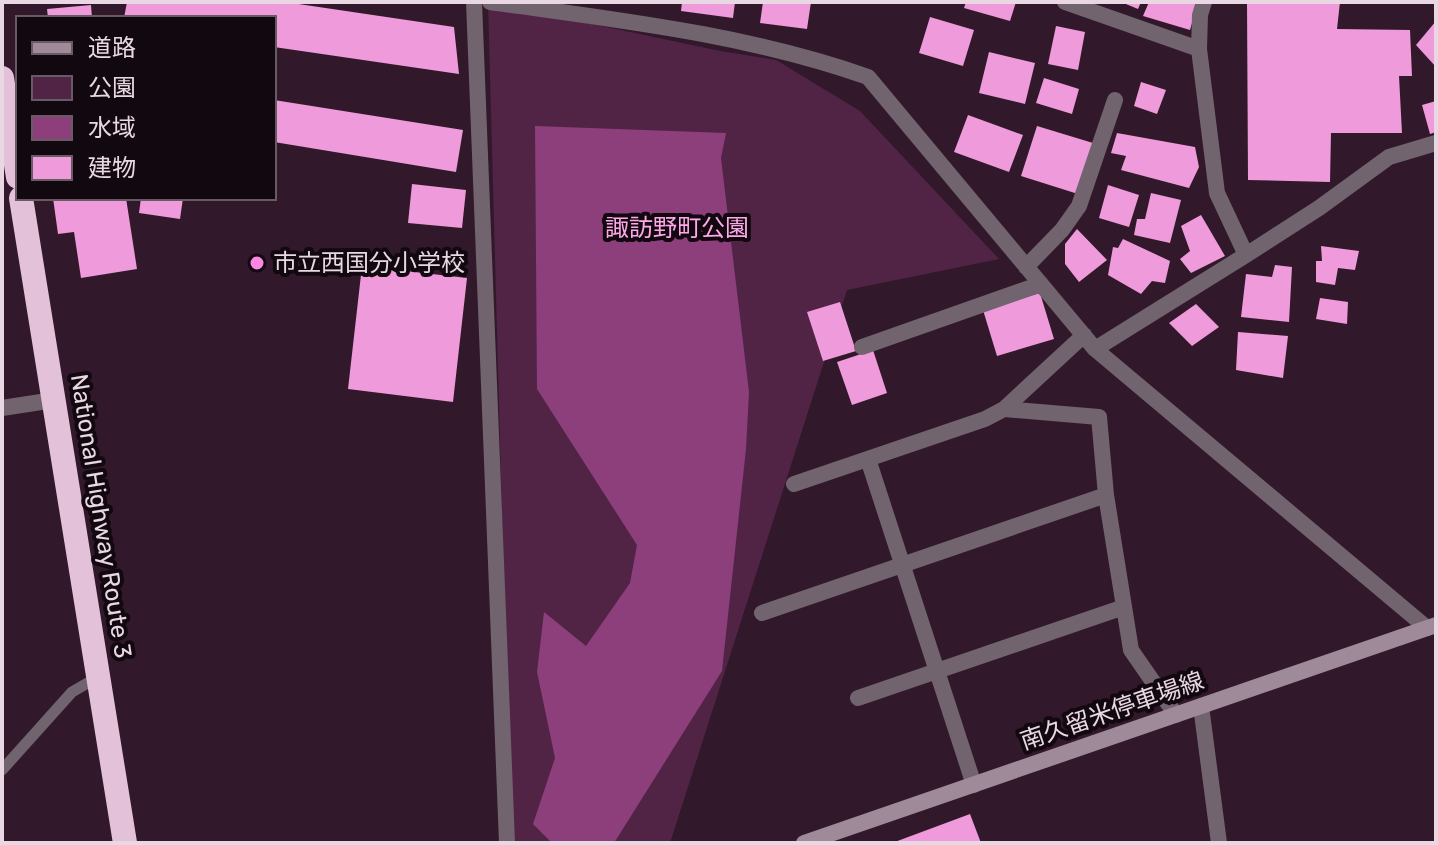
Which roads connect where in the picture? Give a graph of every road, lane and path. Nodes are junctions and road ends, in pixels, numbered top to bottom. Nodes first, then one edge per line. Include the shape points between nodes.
1 (474, 2) edge
2 (490, 2) edge
3 (1065, 2) edge
4 (1204, 2) edge
5 (1199, 49) junction
6 (2, 78) edge
7 (1115, 100) dead end
8 (1436, 143) edge
9 (12, 167) edge
10 (21, 200) edge
11 (1246, 255) junction
12 (1026, 267) junction
13 (1041, 284) junction
14 (1084, 335) junction
15 (862, 347) dead end
16 (1095, 349) junction
17 (54, 400) junction
18 (2, 408) edge
19 (1004, 409) junction
20 (868, 459) junction
21 (794, 484) dead end
22 (1106, 495) junction
23 (901, 565) junction
24 (1124, 607) junction
25 (762, 613) dead end
26 (1431, 627) edge
27 (936, 671) junction
28 (98, 677) junction
29 (858, 698) dead end
30 (1201, 706) junction
31 (1176, 715) junction
32 (2, 770) edge
33 (974, 785) junction
34 (125, 843) edge
35 (507, 843) edge
36 (804, 843) edge
37 (1219, 843) edge

1 - 35 street
2 - 12 street via 731,40 868,77
3 - 5 street
4 - 5 street
5 - 11 street via 1217,193
6 - 9 highway
7 - 12 street via 1079,206
8 - 11 street via 1389,157
10 - 17 highway, National Highway Route 3
11 - 16 street
12 - 13 street
13 - 14 street
13 - 15 street
14 - 16 street
14 - 19 street
16 - 26 street
17 - 18 street
17 - 28 highway, National Highway Route 3
19 - 20 street
19 - 22 street via 1099,417
20 - 21 street
20 - 23 street
22 - 23 street
22 - 24 street
23 - 25 street
23 - 27 street
24 - 27 street
24 - 31 street via 1131,650
26 - 30 main road, 南久留米停車場線
27 - 29 street
27 - 33 street
28 - 32 lane via 72,692
28 - 34 highway, National Highway Route 3
30 - 31 main road, 南久留米停車場線
30 - 37 street
31 - 33 main road, 南久留米停車場線
33 - 36 main road, 南久留米停車場線

